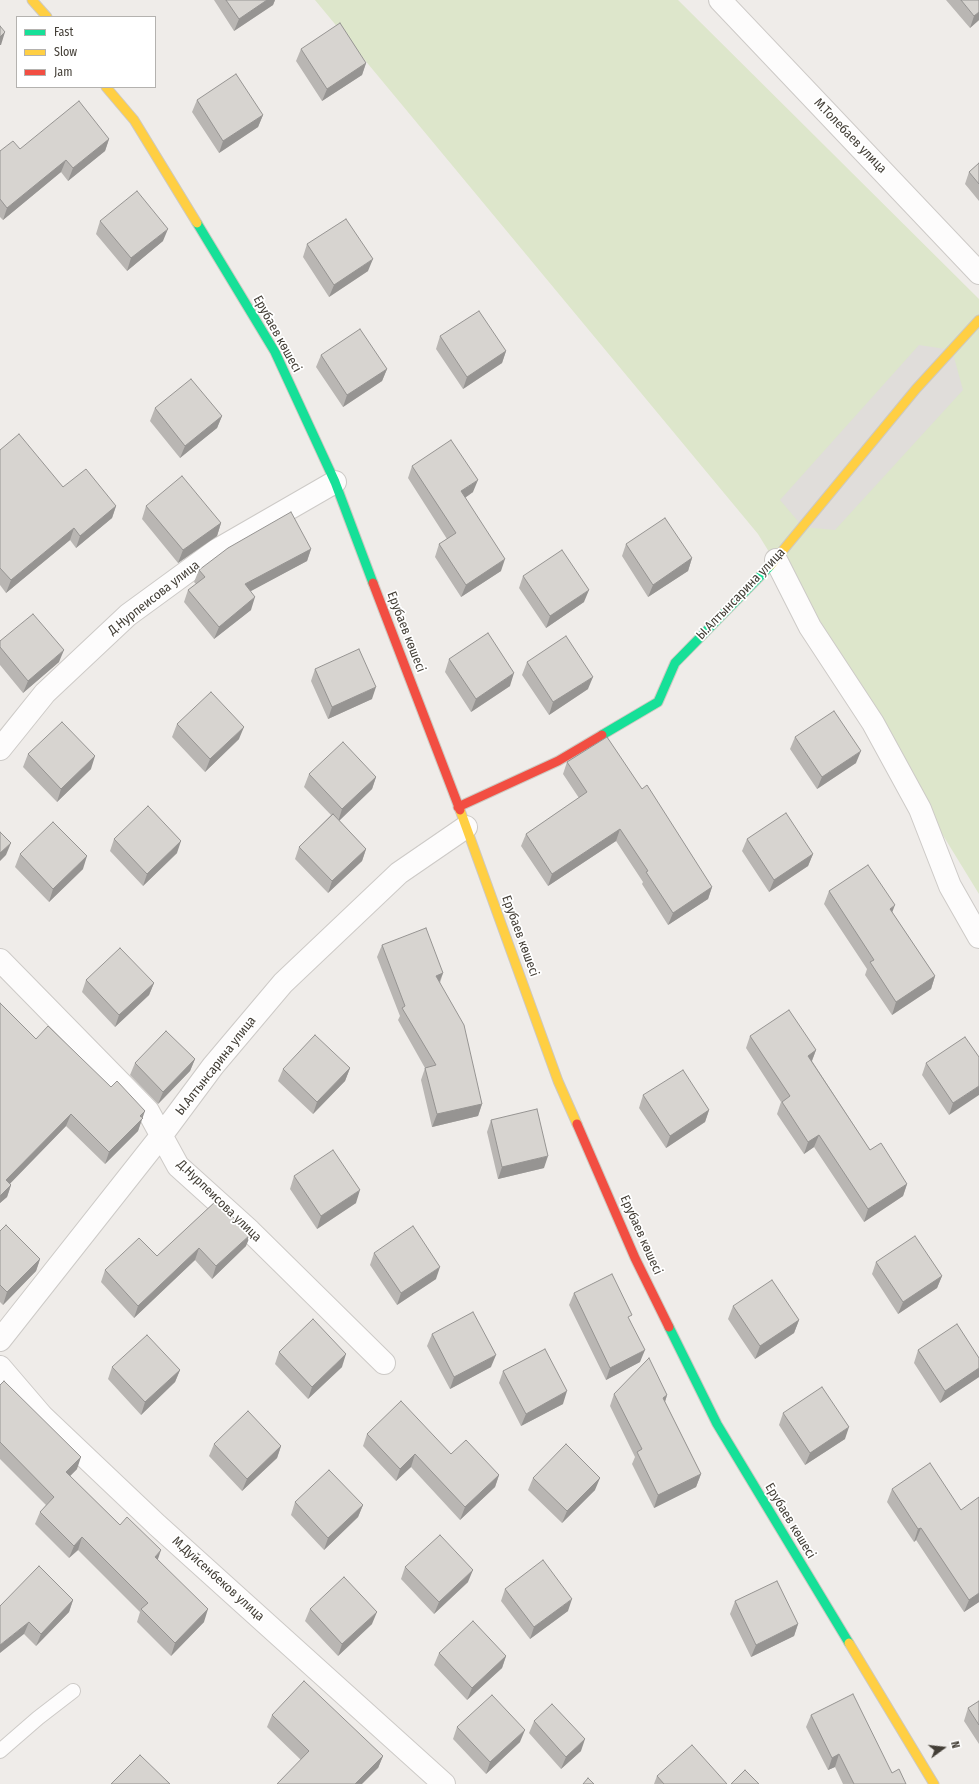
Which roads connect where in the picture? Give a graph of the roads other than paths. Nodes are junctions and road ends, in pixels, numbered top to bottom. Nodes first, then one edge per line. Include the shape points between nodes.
1 (32, 0) edge
2 (720, 0) edge
3 (46, 16) edge
4 (107, 88) edge
5 (979, 273) edge
6 (979, 320) edge
7 (335, 482) junction
8 (776, 560) junction
9 (0, 749) edge
10 (458, 807) junction
11 (466, 827) junction
12 (979, 937) edge
13 (0, 960) edge
14 (161, 1136) junction
15 (0, 1340) edge
16 (384, 1363) dead end
17 (0, 1367) edge
18 (73, 1692) dead end
19 (0, 1751) edge
20 (444, 1784) edge
21 (934, 1784) edge

1 - 3 main road
2 - 5 street, М.Толебаев улица
4 - 7 main road, Ерубаев көшесі via 134,120 275,352
6 - 8 main road, Ы.Алтынсарина улица via 916,389
7 - 9 street, Д.Нурпеисова улица via 218,550 128,615 45,693
7 - 10 main road, Ерубаев көшесі
8 - 10 main road, Ы.Алтынсарина улица via 674,663 658,702 558,761
8 - 12 street via 810,627 873,723 920,809 950,886
10 - 11 main road, Ерубаев көшесі
11 - 14 street, Ы.Алтынсарина улица via 399,873 284,983 213,1066
11 - 21 main road, Ерубаев көшесі via 558,1081 635,1258 717,1424
13 - 14 street, Д.Нурпеисова улица via 148,1111
14 - 15 street, Ы.Алтынсарина улица
14 - 16 street, Д.Нурпеисова улица via 178,1166 250,1231
17 - 20 street, М.Дуйсенбеков улица via 42,1416 157,1524
18 - 19 lane

